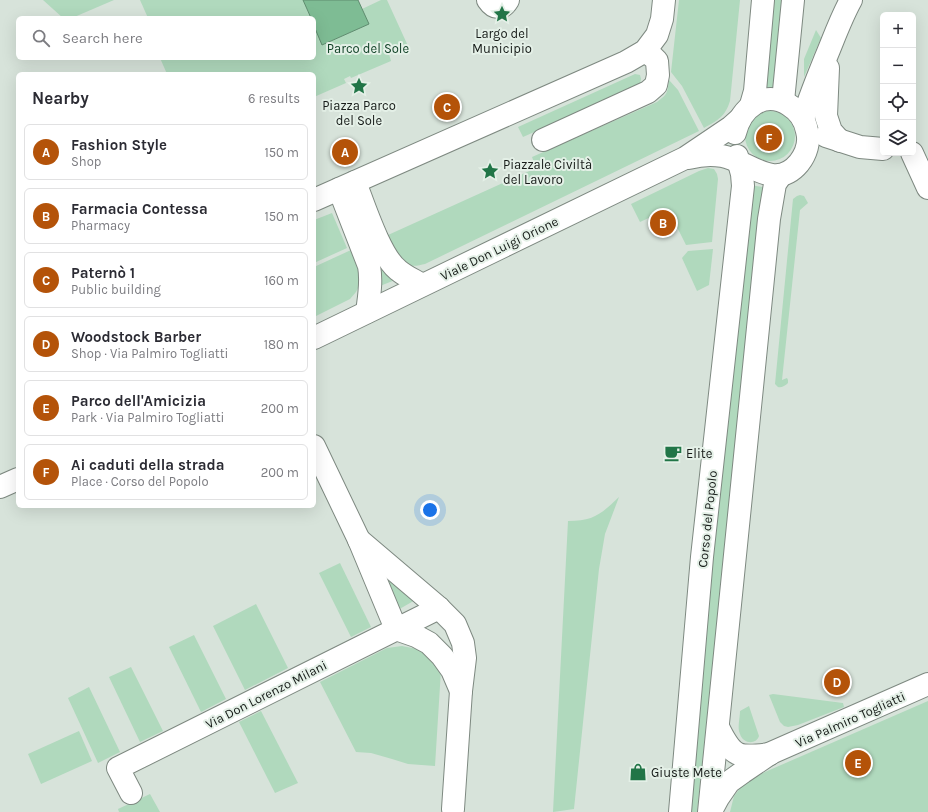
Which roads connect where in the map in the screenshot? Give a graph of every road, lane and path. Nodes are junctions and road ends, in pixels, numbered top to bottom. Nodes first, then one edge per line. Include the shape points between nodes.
1 (488, 0) edge
2 (508, 0) edge
3 (664, 0) edge
4 (763, 0) edge
5 (793, 0) edge
6 (851, 0) edge
7 (829, 50) junction
8 (645, 51) junction
9 (783, 101) junction
10 (746, 112) junction
11 (804, 121) junction
12 (543, 140) dead end
13 (850, 144) junction
14 (880, 149) edge
15 (913, 156) edge
16 (685, 158) junction
17 (803, 158) junction
18 (740, 161) junction
19 (781, 175) junction
20 (347, 185) junction
21 (928, 188) edge
22 (316, 199) edge
23 (360, 219) junction
24 (422, 285) junction
25 (367, 312) junction
26 (316, 337) edge
27 (316, 450) edge
28 (16, 480) edge
29 (0, 488) edge
30 (359, 540) junction
31 (439, 608) junction
32 (396, 629) junction
33 (928, 684) edge
34 (461, 691) junction
35 (718, 727) junction
36 (771, 754) junction
37 (131, 793) dead end
38 (453, 809) dead end
39 (680, 812) edge
40 (710, 812) edge

1 - 2 street via 492,6 502,7
3 - 8 street via 657,35
4 - 10 street via 755,90
5 - 9 street
6 - 7 street
7 - 11 street via 807,105
7 - 13 street via 826,116 831,131
8 - 12 street via 656,61 658,76 656,85 648,92
8 - 20 street via 626,62
9 - 10 street via 772,98 760,100
9 - 11 street via 795,108
10 - 16 street via 731,127
10 - 18 street via 734,135 734,147
11 - 13 street via 815,132
11 - 17 street via 808,135
13 - 14 street
13 - 17 street
15 - 21 street
16 - 18 street via 714,154
16 - 24 street, Viale Don Luigi Orione
17 - 19 street via 794,168
18 - 19 street via 767,174
18 - 39 street, Corso del Popolo via 743,186 702,557
19 - 35 street via 775,184 769,219
20 - 22 street
20 - 23 street
23 - 24 street via 390,262
23 - 25 street via 371,275
24 - 25 street, Viale Don Luigi Orione
25 - 26 street, Viale Don Luigi Orione
27 - 30 street
28 - 29 street
30 - 31 street
30 - 32 street
31 - 32 street, Via Don Lorenzo Milani
31 - 34 street via 455,624 463,643 465,658
32 - 34 street via 430,643 452,670
32 - 37 street, Via Don Lorenzo Milani via 118,768
33 - 36 street, Via Palmiro Togliatti
34 - 38 street
35 - 36 street via 731,750 739,755
35 - 40 street
36 - 40 street via 730,782

